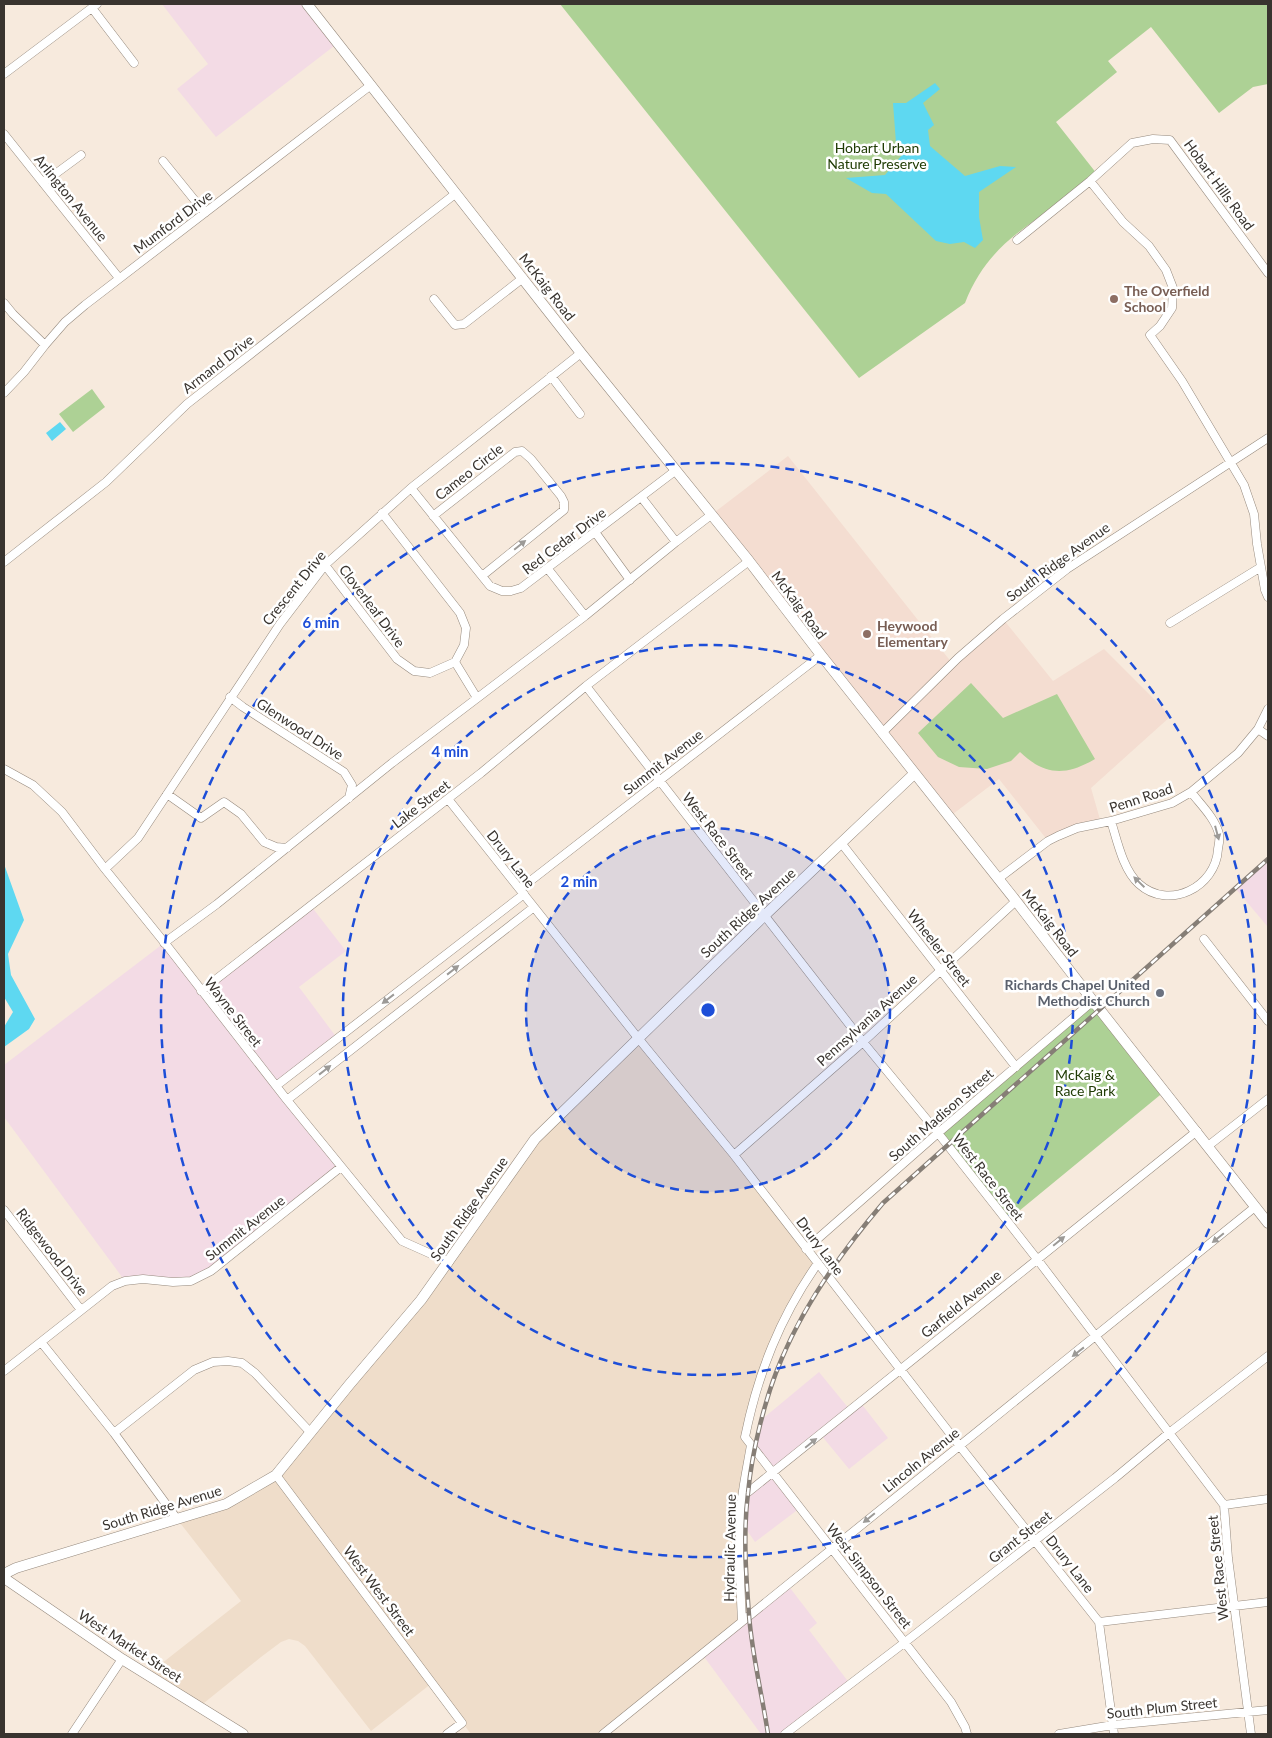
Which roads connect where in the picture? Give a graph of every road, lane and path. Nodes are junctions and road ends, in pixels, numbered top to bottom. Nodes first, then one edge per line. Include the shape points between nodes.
1 (307, 4) edge
2 (94, 6) edge
3 (134, 63) dead end
4 (4, 74) edge
5 (371, 85) junction
6 (4, 134) edge
7 (81, 155) dead end
8 (164, 161) dead end
9 (1090, 181) junction
10 (43, 183) junction
11 (455, 194) junction
12 (205, 213) junction
13 (1017, 240) dead end
14 (1268, 273) edge
15 (119, 278) junction
16 (523, 278) junction
17 (434, 299) dead end
18 (4, 303) edge
19 (45, 345) junction
20 (581, 353) junction
21 (551, 376) junction
22 (4, 393) edge
23 (580, 414) dead end
24 (1268, 438) edge
25 (1230, 462) junction
26 (675, 471) junction
27 (411, 488) junction
28 (642, 498) junction
29 (382, 513) junction
30 (711, 515) junction
31 (433, 516) junction
32 (595, 532) junction
33 (676, 542) junction
34 (749, 561) junction
35 (4, 562) edge
36 (325, 565) junction
37 (1261, 567) junction
38 (548, 569) junction
39 (482, 576) junction
40 (630, 580) junction
41 (1268, 597) edge
42 (585, 616) junction
43 (1170, 623) dead end
44 (821, 655) junction
45 (455, 662) junction
46 (586, 686) junction
47 (230, 697) junction
48 (477, 698) junction
49 (1268, 709) edge
50 (1258, 730) junction
51 (882, 733) junction
52 (1268, 736) edge
53 (4, 769) edge
54 (914, 774) junction
55 (659, 781) junction
56 (1191, 792) junction
57 (167, 794) junction
58 (349, 798) junction
59 (448, 798) junction
60 (1111, 821) junction
61 (842, 844) junction
62 (287, 848) junction
63 (105, 869) junction
64 (998, 879) junction
65 (522, 892) junction
66 (1016, 901) junction
67 (534, 907) junction
68 (765, 915) junction
69 (1204, 938) dead end
70 (164, 943) junction
71 (940, 971) junction
72 (201, 991) junction
73 (1093, 1001) junction
74 (1268, 1021) edge
75 (638, 1038) junction
76 (863, 1042) junction
77 (1016, 1067) junction
78 (276, 1086) junction
79 (1268, 1099) edge
80 (287, 1100) junction
81 (1197, 1131) junction
82 (938, 1132) junction
83 (1208, 1146) junction
84 (734, 1155) junction
85 (341, 1167) junction
86 (1255, 1207) junction
87 (4, 1210) edge
88 (1268, 1223) edge
89 (806, 1249) junction
90 (1037, 1259) junction
91 (449, 1262) junction
92 (818, 1263) junction
93 (81, 1310) junction
94 (1097, 1337) junction
95 (41, 1342) junction
96 (1268, 1356) edge
97 (900, 1369) junction
98 (4, 1370) edge
99 (310, 1432) junction
100 (114, 1433) junction
101 (1169, 1433) junction
102 (751, 1445) junction
103 (959, 1446) junction
104 (773, 1474) junction
105 (276, 1475) junction
106 (742, 1497) junction
107 (1268, 1499) edge
108 (1224, 1505) junction
109 (177, 1519) junction
110 (1035, 1540) junction
111 (832, 1548) junction
112 (4, 1576) edge
113 (1268, 1602) edge
114 (1235, 1606) junction
115 (742, 1621) junction
116 (1099, 1622) junction
117 (904, 1643) junction
118 (122, 1659) junction
119 (1268, 1710) edge
120 (1249, 1712) junction
121 (1113, 1726) junction
122 (72, 1734) edge
123 (243, 1734) edge
124 (448, 1734) edge
125 (603, 1734) edge
126 (785, 1734) edge
127 (968, 1734) edge
128 (1059, 1734) edge
129 (1114, 1734) edge
130 (1251, 1734) edge

1 - 5 street, McKaig Road
2 - 3 street
2 - 4 street
5 - 11 street, McKaig Road
5 - 12 street, Mumford Drive
6 - 10 street, Arlington Avenue
7 - 10 street
8 - 12 street
9 - 13 street, Hobart Hills Road
9 - 14 street, Hobart Hills Road via 1132,143 1170,140
9 - 25 street via 1122,222 1149,246 1166,270 1173,288 1172,308 1150,335 1182,381
10 - 15 street, Arlington Avenue
11 - 16 street, McKaig Road
11 - 35 street, Armand Drive via 187,404 106,482
12 - 15 street, Mumford Drive
15 - 19 street, Mumford Drive via 65,322
16 - 17 street via 464,324 455,325
16 - 20 street, McKaig Road
18 - 19 street
19 - 22 street, Mumford Drive
20 - 21 street, Crescent Drive
20 - 26 street, McKaig Road
21 - 23 street
21 - 27 street, Crescent Drive
24 - 25 street, South Ridge Avenue
25 - 37 street via 1244,486 1254,514
25 - 51 street, South Ridge Avenue via 1067,569 958,658
26 - 28 street, Red Cedar Drive
26 - 30 street, McKaig Road
27 - 29 street, Crescent Drive
27 - 31 street, Red Cedar Drive
28 - 32 street, Red Cedar Drive
28 - 33 street
29 - 36 street, Crescent Drive
29 - 45 street via 460,613 466,628 464,645
30 - 33 street
30 - 34 street, McKaig Road
31 - 39 street, Red Cedar Drive
39 -> 31 street, Cameo Circle via 564,510 561,496 531,459 522,451 515,452
32 - 38 street, Red Cedar Drive
32 - 40 street
33 - 40 street
34 - 44 street, McKaig Road
34 - 46 street, Lake Street
36 - 45 street, Cloverleaf Drive via 397,659 414,671 430,673
36 - 47 street, Crescent Drive
37 - 41 street
37 - 43 street
38 - 39 street, Red Cedar Drive via 511,592 490,586
38 - 42 street
40 - 42 street
42 - 48 street
44 - 51 street, McKaig Road
44 - 55 street, Summit Avenue
45 - 48 street
46 - 55 street, West Race Street
46 - 59 street, Lake Street
47 - 57 street, Crescent Drive
47 - 58 street, Glenwood Drive via 344,772 352,785
48 - 58 street
49 - 50 street, Penn Road
50 - 52 street
50 - 56 street, Penn Road via 1238,752
51 - 54 street, McKaig Road
53 - 63 street, Wayne Street via 33,785 62,812
54 - 61 street, South Ridge Avenue
54 - 64 street, McKaig Road
55 - 65 street, Summit Avenue
55 - 68 street, West Race Street
56 - 60 street, Penn Road via 1172,803
56 -> 60 street via 1210,816 1219,835 1218,857 1209,875 1183,894 1168,896 1138,884 1127,867
57 - 62 street via 200,818 224,802 240,814 264,842
57 - 63 street, Crescent Drive via 138,838
58 - 62 street
59 - 65 street, Drury Lane
59 - 72 street, Lake Street
60 - 64 street, Penn Road via 1078,828 1048,841
61 - 68 street, South Ridge Avenue
61 - 71 street, Wheeler Street
62 - 70 street
63 - 70 street, Wayne Street
64 - 66 street, McKaig Road
65 - 67 street, Drury Lane
65 -> 78 street, Summit Avenue
66 - 71 street, Pennsylvania Avenue
66 - 73 street, McKaig Road
67 - 75 street, Drury Lane
80 -> 67 street
68 - 75 street, South Ridge Avenue
68 - 76 street, West Race Street
69 - 74 street
70 - 72 street, Wayne Street
71 - 76 street, Pennsylvania Avenue
71 - 77 street, Wheeler Street
72 - 78 street, Wayne Street
73 - 77 street, South Madison Street
73 - 81 street, McKaig Road
75 - 84 street, Drury Lane
75 - 91 street, South Ridge Avenue via 534,1139
76 - 82 street, West Race Street
76 - 84 street, Pennsylvania Avenue
77 - 82 street, South Madison Street
78 - 80 street, Wayne Street
79 - 83 street
80 - 85 street, Wayne Street
81 - 83 street, McKaig Road
90 -> 81 street, Garfield Avenue
82 - 89 street, South Madison Street
82 - 90 street, West Race Street
83 - 86 street, McKaig Road
84 - 89 street, Drury Lane
85 - 91 street, Wayne Street via 402,1241
85 - 93 street, Summit Avenue via 211,1271 191,1280 173,1282 125,1280
86 - 88 street, McKaig Road
86 -> 94 street, Lincoln Avenue
87 - 93 street, Ridgewood Drive
89 - 92 street, Drury Lane
90 - 94 street, West Race Street
90 - 97 street, Garfield Avenue
91 - 99 street, South Ridge Avenue
92 - 97 street, Drury Lane
92 - 102 street, West Simpson Street via 798,1290 766,1360 745,1437
93 - 95 street, Summit Avenue
94 - 101 street, West Race Street
94 -> 103 street, Lincoln Avenue
95 - 98 street, Summit Avenue
95 - 100 street
96 - 101 street, Grant Street
97 - 103 street, Drury Lane
104 -> 97 street, Garfield Avenue
99 - 100 street via 255,1373 242,1363 228,1361 213,1362 194,1370
99 - 105 street, South Ridge Avenue
100 - 109 street
101 - 108 street, West Race Street
101 - 110 street, Grant Street
102 - 104 street, West Simpson Street
102 - 106 street, Hydraulic Avenue
103 - 110 street, Drury Lane
103 -> 111 street, Lincoln Avenue
104 - 106 street, Garfield Avenue
104 - 111 street, West Simpson Street
105 - 109 street, South Ridge Avenue via 226,1504
105 - 124 street, West West Street via 462,1723
106 - 115 street, Hydraulic Avenue
107 - 108 street
108 - 114 street, West Race Street
109 - 112 street, South Ridge Avenue via 16,1568
110 - 116 street, Drury Lane
110 - 117 street, Grant Street
111 - 115 street, Lincoln Avenue
111 - 117 street, West Simpson Street
112 - 118 street, West Market Street
113 - 114 street
114 - 116 street
114 - 120 street, West Race Street
115 - 125 street, Lincoln Avenue
116 - 121 street
117 - 126 street, Grant Street
117 - 127 street, West Simpson Street via 951,1702
118 - 122 street
118 - 123 street, West Market Street
119 - 120 street, South Plum Street
120 - 121 street, South Plum Street
120 - 130 street, West Race Street
121 - 128 street, South Plum Street
121 - 129 street

